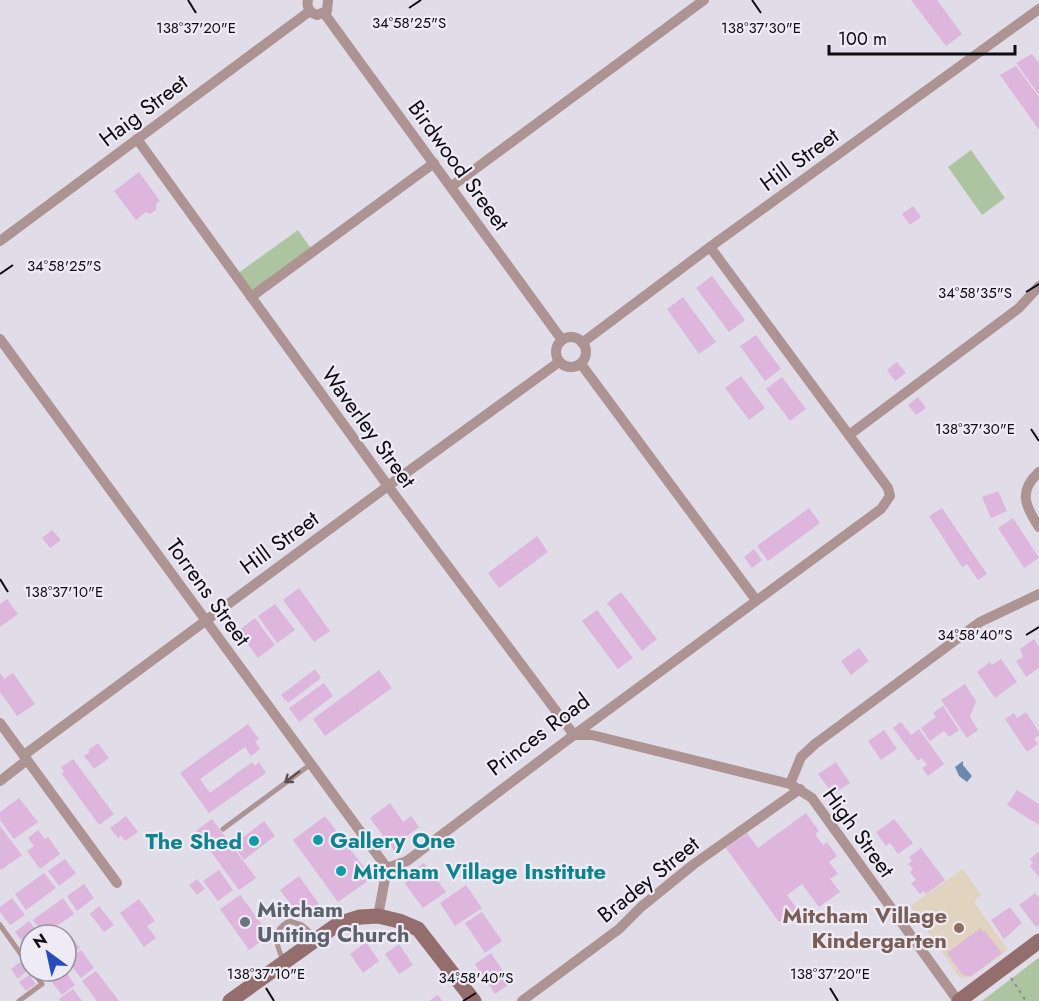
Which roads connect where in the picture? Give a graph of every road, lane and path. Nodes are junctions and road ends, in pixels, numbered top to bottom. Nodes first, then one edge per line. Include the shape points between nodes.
1 (328, 0) edge
2 (705, 0) edge
3 (309, 6) edge
4 (1039, 9) edge
5 (324, 13) junction
6 (137, 139) junction
7 (434, 163) junction
8 (452, 186) junction
9 (0, 241) edge
10 (710, 247) junction
11 (1039, 286) edge
12 (251, 297) junction
13 (0, 339) edge
14 (562, 340) junction
15 (582, 343) junction
16 (559, 362) junction
17 (580, 364) junction
18 (849, 435) junction
19 (1039, 472) edge
20 (387, 486) junction
21 (1039, 527) edge
22 (1039, 594) edge
23 (756, 600) junction
24 (205, 620) junction
25 (0, 723) edge
26 (574, 735) junction
27 (26, 758) junction
28 (311, 764) junction
29 (0, 781) edge
30 (795, 786) junction
31 (223, 829) dead end
32 (387, 868) junction
33 (117, 883) dead end
34 (378, 916) junction
35 (0, 925) edge
36 (318, 938) junction
37 (1036, 946) edge
38 (18, 951) edge
39 (284, 962) junction
40 (1011, 978) dead end
41 (41, 983) edge
42 (19, 1001) edge
43 (230, 1001) edge
44 (474, 1001) edge
45 (522, 1001) edge
46 (958, 1001) edge
47 (1026, 1001) edge

1 - 5 street
2 - 8 street
3 - 5 street via 317,15
3 - 6 street, Haig Street
4 - 10 street, Hill Street
5 - 7 street, Birdwood Sreeet
6 - 9 street, Haig Street
6 - 12 street, Waverley Street
7 - 8 street, Birdwood Sreeet
7 - 12 street
8 - 14 street, Birdwood Sreeet
10 - 15 street, Hill Street
10 - 18 street
11 - 18 street via 1019,308
12 - 20 street, Waverley Street
13 - 24 street, Torrens Street
14 - 15 street via 575,338
14 - 16 street via 556,353
15 - 17 street via 586,351
16 - 17 street via 573,367
16 - 20 street, Hill Street
17 - 23 street
18 - 23 street, Princes Road via 890,496 881,509
19 - 21 street via 1029,482 1026,504
20 - 24 street, Hill Street
20 - 26 street, Waverley Street
22 - 30 street via 980,622 814,744 797,763
23 - 26 street, Princes Road
24 - 27 street, Hill Street
24 - 28 street, Torrens Street
25 - 27 street
26 - 30 street, High Street via 592,735
26 - 32 street, Princes Road via 407,861
27 - 29 street, Hill Street
27 - 33 street
28 -> 31 lane
28 - 32 street, Torrens Street
30 - 45 street, Bradey Street via 641,907 619,929
30 - 46 street, High Street via 812,798
32 - 34 street
34 - 36 street via 338,924
34 - 44 street via 418,929
35 - 38 lane
36 - 39 street
36 - 39 lane via 302,925 289,921 283,925 276,935 276,945
37 - 46 street
39 - 43 street
40 - 47 path
41 - 42 lane

